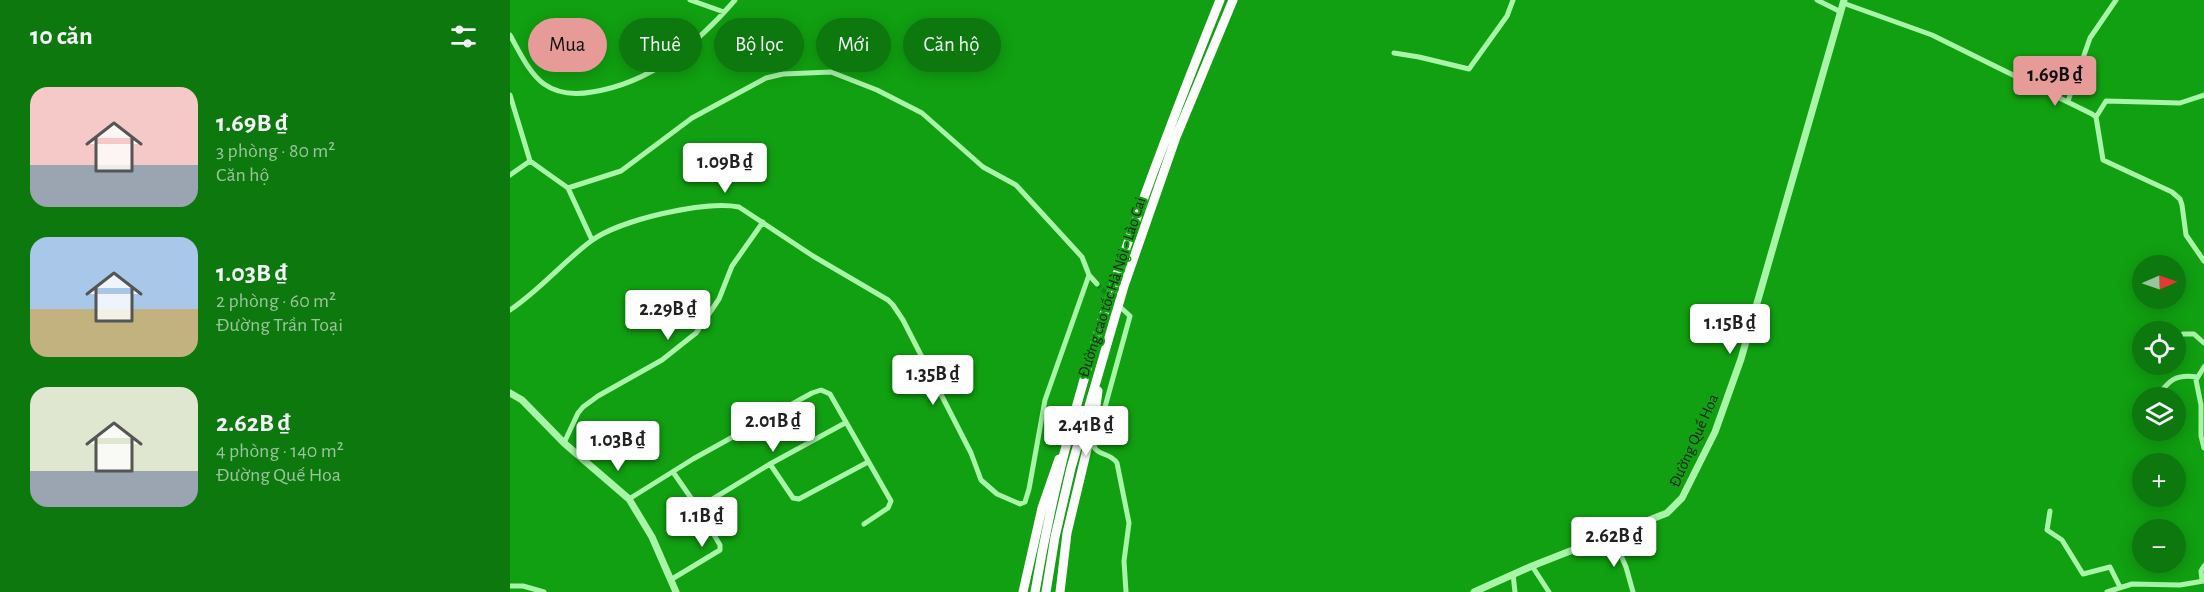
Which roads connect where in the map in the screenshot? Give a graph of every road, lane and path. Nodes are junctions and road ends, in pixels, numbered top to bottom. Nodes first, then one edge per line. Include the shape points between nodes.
1 (690, 0) edge
2 (735, 0) edge
3 (1220, 0) edge
4 (1233, 0) edge
5 (1513, 0) edge
6 (1817, 0) edge
7 (2116, 0) edge
8 (1844, 2) edge
9 (724, 12) junction
10 (1841, 12) junction
11 (510, 35) edge
12 (519, 50) junction
13 (510, 53) edge
14 (1394, 53) dead end
15 (510, 95) edge
16 (2204, 95) edge
17 (2068, 101) junction
18 (2096, 117) junction
19 (530, 161) junction
20 (510, 175) edge
21 (568, 188) junction
22 (764, 222) junction
23 (592, 240) junction
24 (2204, 261) edge
25 (1089, 275) junction
26 (1097, 284) tunnel mouth
27 (1118, 305) tunnel mouth
28 (510, 309) edge
29 (2186, 334) edge
30 (2204, 342) edge
31 (1104, 351) junction
32 (2204, 368) edge
33 (2197, 377) junction
34 (2165, 387) edge
35 (510, 393) edge
36 (845, 423) junction
37 (1072, 423) junction
38 (564, 443) junction
39 (2204, 448) edge
40 (868, 462) junction
41 (770, 464) junction
42 (673, 472) junction
43 (629, 499) junction
44 (698, 508) junction
45 (2050, 511) dead end
46 (864, 524) dead end
47 (1612, 536) junction
48 (1532, 566) junction
49 (2204, 566) edge
50 (1513, 574) junction
51 (672, 579) junction
52 (2203, 581) edge
53 (510, 586) edge
54 (2120, 587) junction
55 (544, 592) edge
56 (676, 592) edge
57 (1023, 592) edge
58 (1035, 592) edge
59 (1046, 592) edge
60 (1060, 592) edge
61 (1126, 592) edge
62 (1474, 592) edge
63 (1515, 592) edge
64 (1549, 592) edge
65 (1633, 592) edge
66 (2107, 592) edge

1 - 9 street
2 - 9 street
3 - 37 highway, Đường cao tốc Hà Nội - Lào Cai via 1113,282
4 - 31 highway, Đường cao tốc Hà Nội - Lào Cai via 1176,137
5 - 14 street via 1507,16 1469,69
6 - 10 street
7 - 17 street via 2090,38
8 - 10 street, Đường Quế Hoa
8 - 17 street via 1932,35
9 - 12 street via 663,66 606,90 572,94 551,88 537,77
10 - 47 street, Đường Quế Hoa via 1741,359 1715,432 1675,507
11 - 12 street
12 - 13 street
15 - 19 street
16 - 18 street via 2180,103 2106,101
17 - 18 street
18 - 24 street via 2103,160 2180,199 2186,235
19 - 20 street
19 - 21 street
21 - 23 street
21 - 25 street via 621,171 692,118 766,78 831,72 917,110 983,167 1016,185 1082,257
22 - 23 street via 735,206 688,208 640,220
22 - 25 street via 893,305 971,453 981,480 1017,504 1027,498 1045,400
22 - 38 street via 732,266 719,300 696,333 662,360 583,407
23 - 28 street
25 - 26 street
27 - 61 street via 1130,316 1094,447 1117,463 1129,523 1124,561
29 - 30 street via 2194,333
31 - 59 highway, Đường cao tốc Hà Nội - Lào Cai via 1063,503
31 - 60 highway via 1094,420 1067,533
32 - 33 street
33 - 34 street via 2172,379
33 - 39 street
35 - 38 street via 522,399
36 - 40 street
36 - 41 street
36 - 42 street via 830,394 816,391
37 - 57 highway via 1042,508
37 - 58 highway, Đường cao tốc Hà Nội - Lào Cai
38 - 43 street
40 - 41 street via 799,499 794,498
40 - 46 street via 891,505
41 - 44 street
42 - 43 street
42 - 44 street
43 - 51 street
44 - 51 street via 720,550
45 - 54 street via 2047,530 2062,540 2084,574 2110,567
47 - 48 street, Đường Quế Hoa
47 - 65 street
48 - 50 street, Đường Quế Hoa
48 - 64 street
49 - 52 street
50 - 62 street, Đường Quế Hoa
50 - 63 street
51 - 56 street
52 - 54 street
53 - 55 street
54 - 66 street

